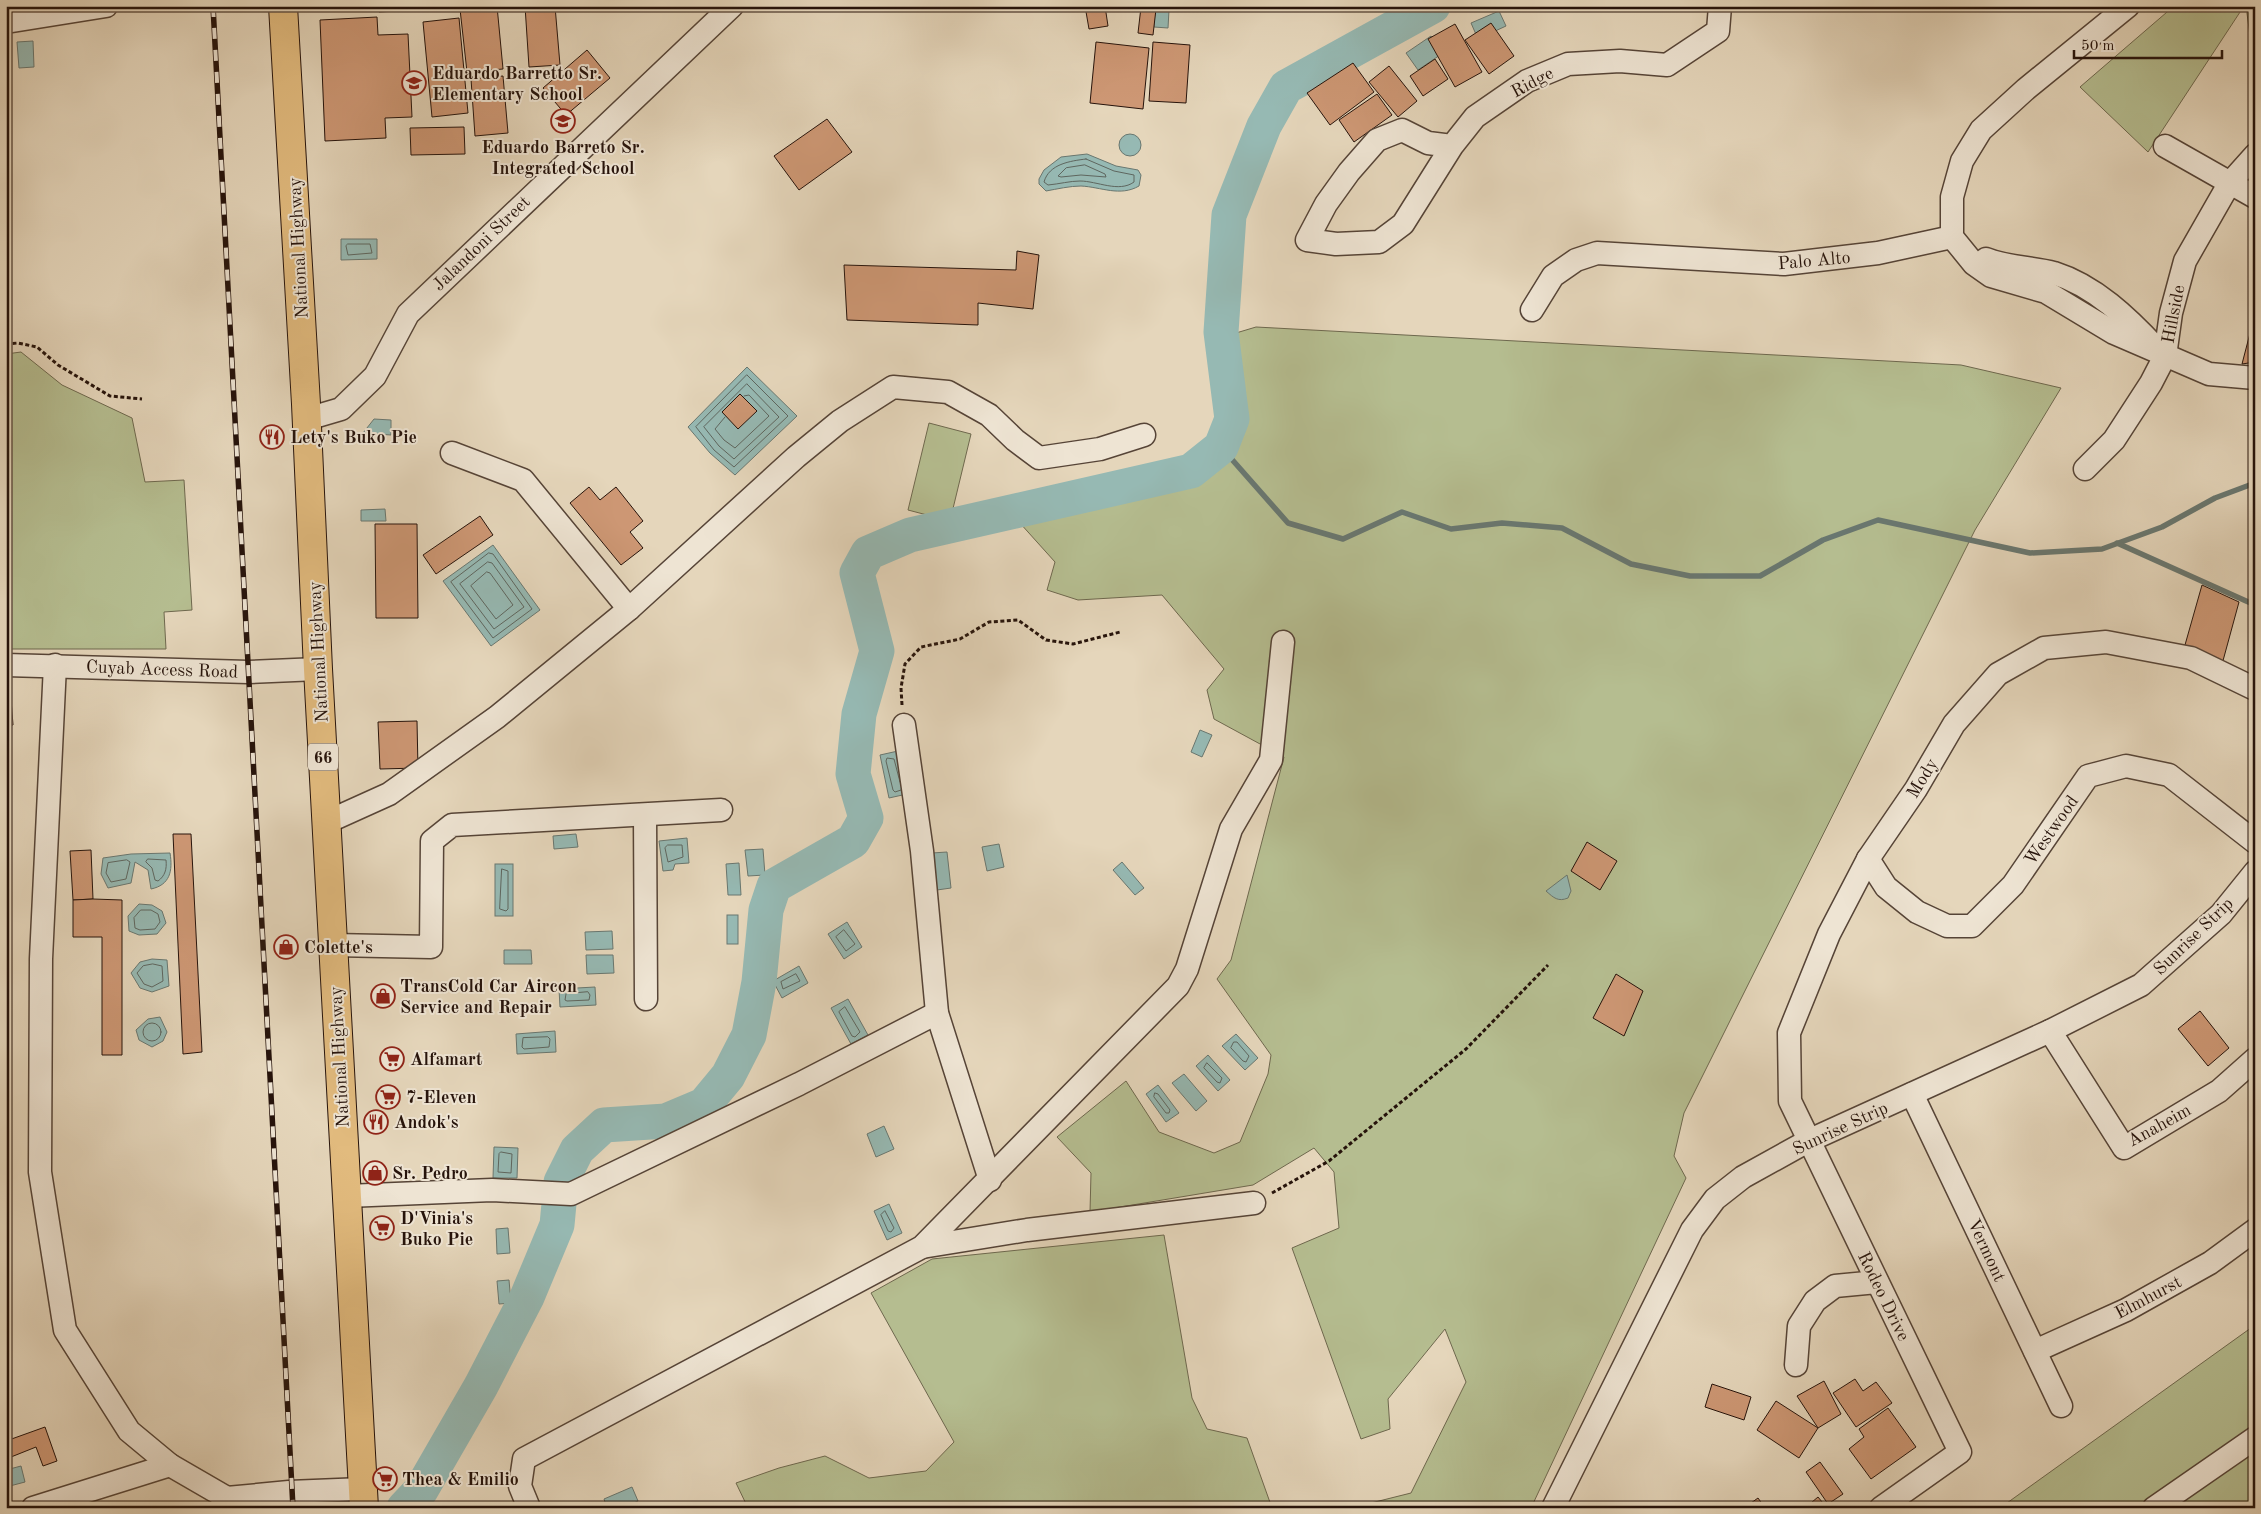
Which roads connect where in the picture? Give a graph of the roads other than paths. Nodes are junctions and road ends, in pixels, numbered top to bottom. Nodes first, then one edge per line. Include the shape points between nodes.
1 (106, 6) edge
2 (283, 6) edge
3 (732, 6) edge
4 (1720, 6) edge
5 (2128, 6) edge
6 (710, 16) edge
7 (6, 22) edge
8 (1452, 146) junction
9 (2165, 146) dead end
10 (2255, 155) edge
11 (2229, 184) junction
12 (2255, 197) edge
13 (1952, 237) junction
14 (1532, 310) dead end
15 (2165, 356) junction
16 (2255, 378) edge
17 (307, 419) junction
18 (1144, 435) dead end
19 (452, 453) dead end
20 (2085, 469) dead end
21 (629, 609) junction
22 (1283, 642) dead end
23 (6, 665) edge
24 (56, 665) junction
25 (318, 670) junction
26 (2255, 689) edge
27 (904, 726) road end
28 (721, 810) dead end
29 (646, 815) junction
30 (326, 822) junction
31 (2255, 842) edge
32 (1868, 859) junction
33 (2255, 872) edge
34 (333, 945) junction
35 (646, 999) dead end
36 (937, 1013) junction
37 (2050, 1031) junction
38 (2255, 1059) edge
39 (1912, 1094) junction
40 (1808, 1141) junction
41 (990, 1180) junction
42 (347, 1196) junction
43 (1254, 1203) road end
44 (2255, 1230) edge
45 (922, 1247) junction
46 (1877, 1282) junction
47 (2035, 1351) junction
48 (1796, 1365) dead end
49 (2061, 1406) dead end
50 (2255, 1438) edge
51 (170, 1464) junction
52 (363, 1499) edge
53 (226, 1503) edge
54 (1557, 1506) edge
55 (33, 1508) edge
56 (529, 1508) edge
57 (1881, 1508) edge
58 (2154, 1508) edge

1 - 7 street
2 - 17 main road, National Highway / 66
3 - 6 street, Jalandoni Street
4 - 8 street, Ridge via 1718,31 1667,65 1620,61 1568,64 1526,81 1475,117
5 - 13 street via 1981,130 1962,161 1952,197
6 - 17 street, Jalandoni Street via 588,141 408,314 374,376 341,409
8 - 8 street, Ridge via 1403,224 1379,242 1336,244 1307,240 1326,204 1377,140 1402,130 1428,144
9 - 11 street
10 - 11 street, Hillside
11 - 12 street
11 - 15 street, Hillside via 2184,261 2171,313
13 - 14 street, Palo Alto via 1878,254 1784,264 1598,253 1576,260 1553,276
13 - 15 street via 1978,256 1998,264 2055,274 2082,285 2126,317
15 - 16 street via 2209,374
15 - 20 street, Hillside via 2114,440
17 - 25 main road, National Highway / 66
18 - 21 street via 1100,449 1038,458 989,415 948,392 893,387 840,421 796,457
19 - 21 street via 523,480
21 - 30 street via 497,717 389,794
22 - 41 street via 1271,760 1231,828 1187,969 1178,986
23 - 24 street, Cuyab Access Road
24 - 25 street, Cuyab Access Road via 248,672
24 - 51 street via 41,959 40,1172 65,1330 129,1431
25 - 30 main road, National Highway / 66
26 - 32 street, Mody via 2192,658 2106,642 2044,648 1998,674 1954,724 1916,789
27 - 36 street via 922,851
28 - 29 street
29 - 34 street via 452,825 432,841 431,947
29 - 35 street
30 - 34 main road, National Highway / 66
31 - 32 street, Westwood via 2169,775 2126,766 2088,776 2013,886 1972,926 1947,926 1917,912 1886,887
32 - 40 street, Mody via 1830,934 1789,1033 1790,1101
33 - 37 street, Sunrise Strip via 2222,914 2141,985
34 - 42 main road, National Highway / 66
36 - 41 street
36 - 42 street via 799,1084 562,1194 492,1190
37 - 38 street, Anaheim via 2124,1148 2219,1091
37 - 39 street, Sunrise Strip
39 - 40 street, Sunrise Strip
39 - 47 street, Vermont
40 - 46 street, Rodeo Drive
40 - 54 street, Sunrise Strip via 1743,1177 1715,1199 1692,1230
41 - 45 street
42 - 52 main road, National Highway / 66
43 - 45 street via 1027,1230
44 - 47 street, Elmhurst via 2210,1263 2126,1310
45 - 56 street via 524,1459 520,1486
46 - 48 street via 1835,1286 1814,1301 1799,1326
46 - 57 street, Rodeo Drive via 1960,1452
47 - 49 street, Vermont
50 - 58 street
51 - 53 street
51 - 55 street
52 - 53 street via 290,1492

